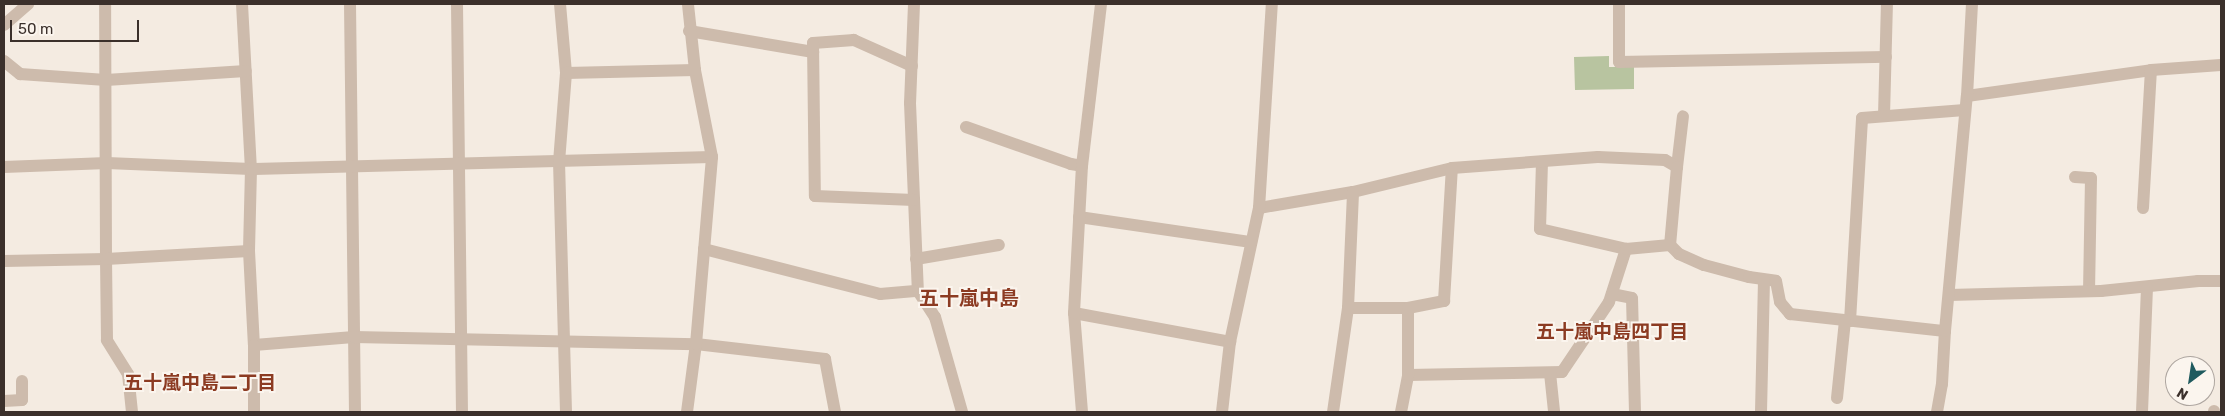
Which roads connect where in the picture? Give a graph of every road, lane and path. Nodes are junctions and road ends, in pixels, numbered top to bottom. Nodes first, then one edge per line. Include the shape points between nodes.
1 (28, 4) edge
2 (105, 4) edge
3 (242, 4) edge
4 (350, 4) edge
5 (457, 4) edge
6 (560, 4) edge
7 (688, 4) edge
8 (914, 4) edge
9 (1102, 4) edge
10 (1272, 4) edge
11 (1619, 4) edge
12 (1887, 4) edge
13 (1972, 4) edge
14 (4, 25) edge
15 (690, 31) junction
16 (813, 52) junction
17 (1886, 57) junction
18 (4, 61) edge
19 (2221, 65) edge
20 (912, 66) junction
21 (695, 70) junction
22 (2151, 70) junction
23 (246, 71) junction
24 (566, 73) junction
25 (106, 80) junction
26 (1966, 96) junction
27 (1965, 110) junction
28 (1682, 116) dead end
29 (1884, 116) junction
30 (966, 127) dead end
31 (712, 157) junction
32 (559, 162) junction
33 (1542, 162) junction
34 (107, 163) junction
35 (458, 163) junction
36 (353, 165) junction
37 (1082, 166) junction
38 (4, 167) edge
39 (1677, 167) junction
40 (1452, 168) junction
41 (251, 169) junction
42 (2075, 177) dead end
43 (1353, 192) junction
44 (914, 200) junction
45 (1259, 208) junction
46 (2143, 208) dead end
47 (1079, 217) junction
48 (1251, 242) junction
49 (999, 245) dead end
50 (1670, 245) junction
51 (704, 249) junction
52 (1626, 249) junction
53 (248, 251) junction
54 (106, 259) junction
55 (916, 259) junction
56 (4, 261) edge
57 (1764, 280) junction
58 (2221, 281) edge
59 (2147, 287) junction
60 (918, 291) junction
61 (2089, 291) junction
62 (1612, 294) junction
63 (1949, 295) junction
64 (1348, 308) junction
65 (1408, 308) junction
66 (1074, 313) junction
67 (1848, 320) junction
68 (1945, 331) junction
69 (354, 337) junction
70 (463, 339) junction
71 (564, 340) junction
72 (1230, 342) junction
73 (254, 344) junction
74 (696, 344) junction
75 (1550, 373) junction
76 (1408, 375) junction
77 (22, 381) dead end
78 (1837, 398) dead end
79 (4, 401) edge
80 (23, 406) edge
81 (132, 412) edge
82 (254, 412) edge
83 (355, 412) edge
84 (462, 412) edge
85 (566, 412) edge
86 (688, 412) edge
87 (836, 412) edge
88 (962, 412) edge
89 (1082, 412) edge
90 (1222, 412) edge
91 (1333, 412) edge
92 (1401, 412) edge
93 (1554, 412) edge
94 (1635, 412) edge
95 (1761, 412) edge
96 (1938, 412) edge
97 (2142, 412) edge

1 - 14 street
2 - 25 street
3 - 23 street
4 - 36 street
5 - 35 street
6 - 24 street
7 - 15 street
8 - 20 street
9 - 37 street
10 - 45 street
11 - 17 street via 1619,62
12 - 17 street
13 - 26 street
15 - 16 street
15 - 21 street
16 - 20 street via 813,43 854,40
16 - 44 street via 815,196
17 - 29 street
18 - 25 street via 20,74
19 - 22 street
20 - 44 street via 910,102
21 - 24 street
21 - 31 street
22 - 26 street
22 - 46 street
23 - 25 street
23 - 41 street
24 - 32 street
25 - 34 street
26 - 27 street
27 - 29 street
27 - 63 street
28 - 39 street
29 - 67 street via 1862,118
30 - 37 street
31 - 32 street
31 - 51 street
32 - 35 street
32 - 71 street
33 - 39 street via 1598,157 1665,160
33 - 40 street
33 - 52 street via 1540,229
34 - 38 street
34 - 41 street
34 - 54 street
35 - 36 street
35 - 70 street
36 - 41 street
36 - 69 street
37 - 47 street
39 - 50 street
40 - 43 street
40 - 65 street via 1444,301
41 - 53 street
42 - 61 street via 2090,178
43 - 45 street
43 - 64 street
44 - 55 street
45 - 48 street
47 - 48 street
47 - 66 street
48 - 72 street
49 - 55 street
50 - 52 street
50 - 57 street via 1679,254 1704,265
51 - 60 street via 880,294
51 - 74 street
52 - 62 street
53 - 54 street
53 - 73 street
54 - 56 street
54 - 81 street via 107,340 128,374
55 - 60 street
57 - 67 street via 1776,281 1780,302 1790,314
57 - 95 street
58 - 59 street
59 - 61 street
59 - 97 street
60 - 88 street via 935,317
61 - 63 street
62 - 75 street via 1562,372
62 - 94 street via 1632,298
63 - 68 street
64 - 65 street
64 - 91 street
65 - 76 street
66 - 72 street
66 - 89 street
67 - 68 street
67 - 78 street
68 - 96 street
69 - 70 street
69 - 73 street
69 - 83 street
70 - 71 street
70 - 84 street
71 - 74 street
71 - 85 street
72 - 90 street
73 - 82 street
74 - 86 street
74 - 87 street via 825,359
75 - 76 street
75 - 93 street
76 - 92 street
77 - 80 street
79 - 80 street

